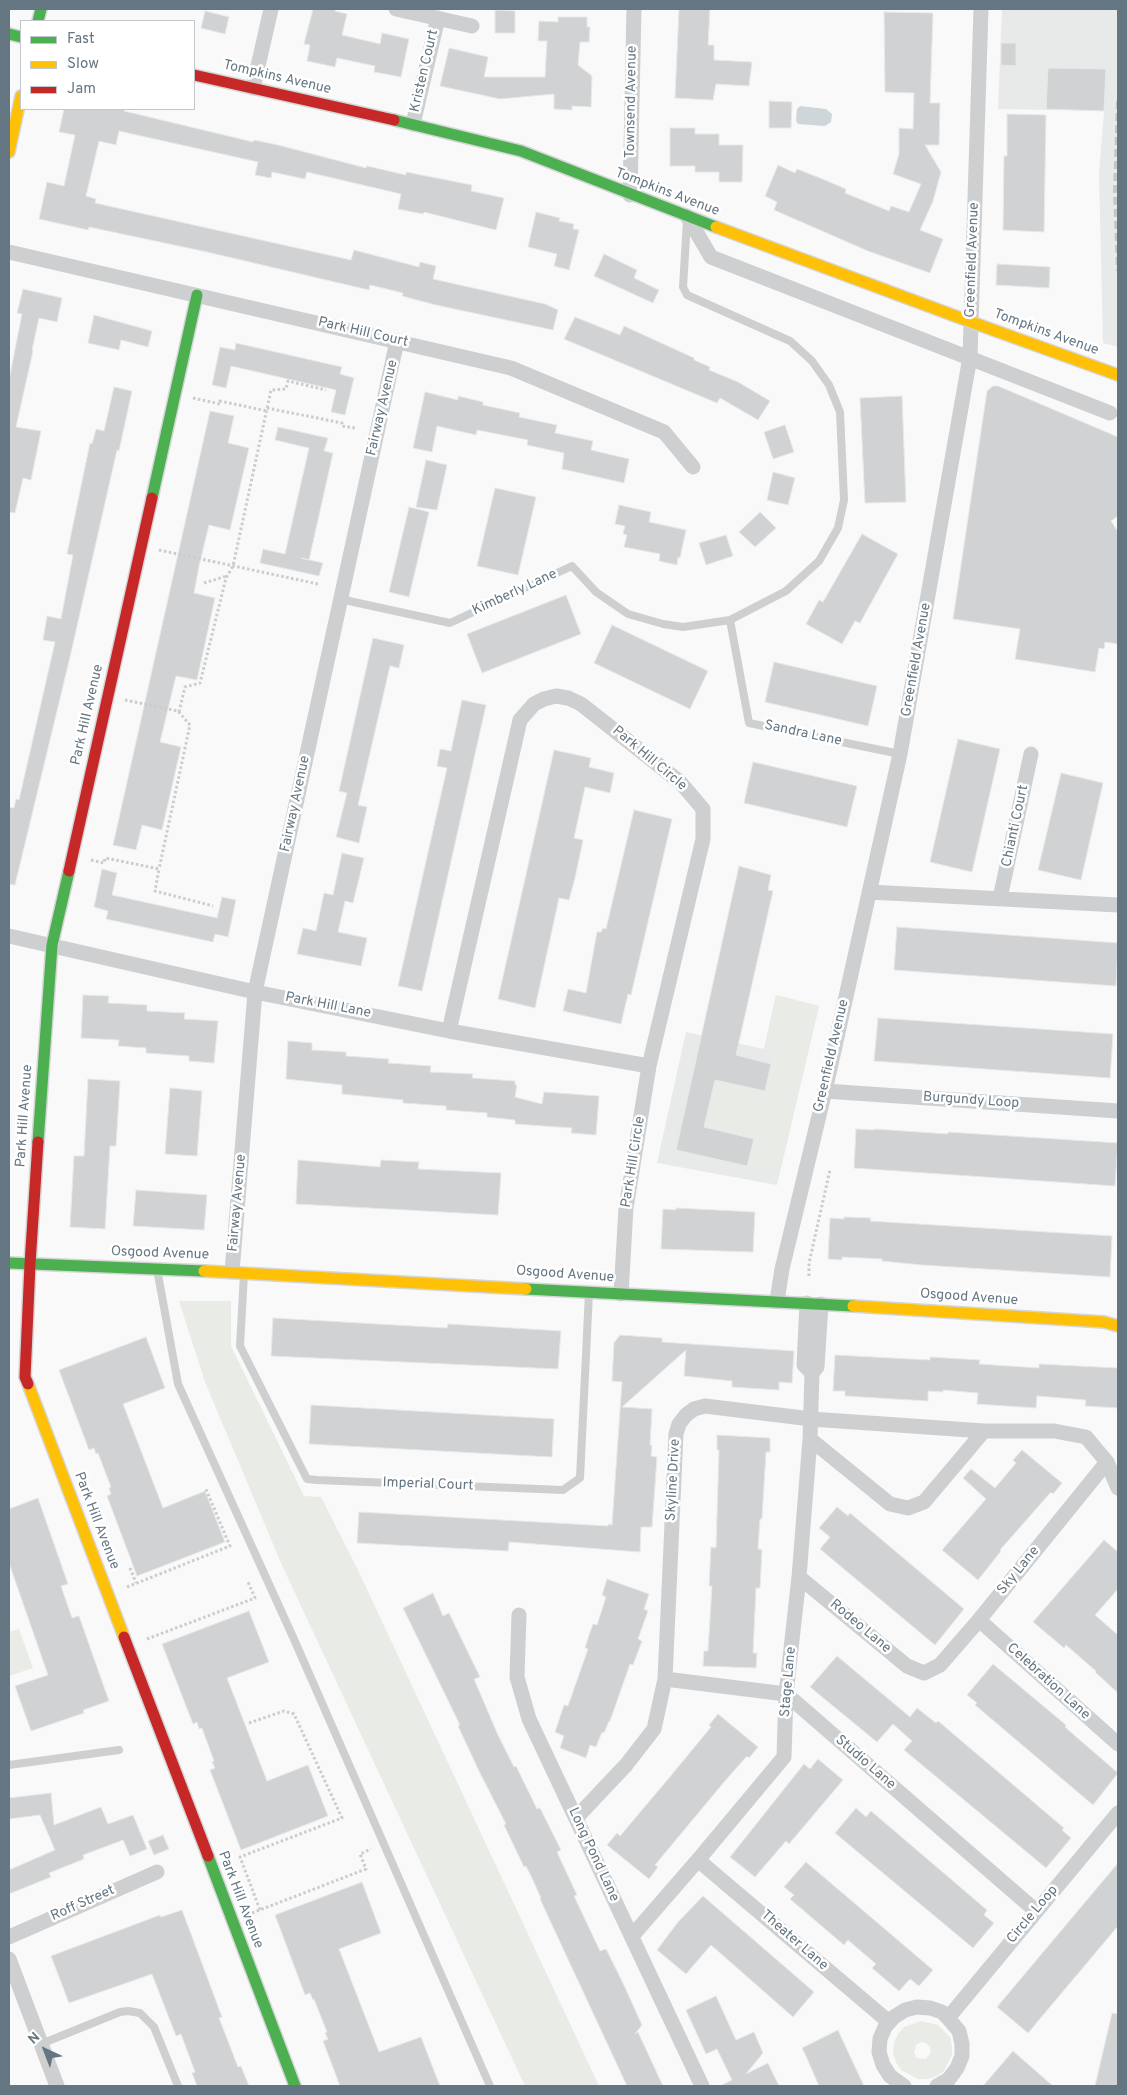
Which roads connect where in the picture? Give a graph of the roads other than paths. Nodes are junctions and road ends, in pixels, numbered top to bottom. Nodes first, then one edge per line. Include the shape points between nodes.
1 (271, 9) edge
2 (396, 9) edge
3 (634, 9) edge
4 (981, 9) edge
5 (438, 18) junction
6 (472, 26) dead end
7 (195, 75) edge
8 (253, 88) junction
9 (20, 101) edge
10 (413, 124) junction
11 (9, 152) edge
12 (630, 195) junction
13 (687, 216) junction
14 (9, 252) edge
15 (197, 295) junction
16 (397, 341) junction
17 (970, 357) junction
18 (1115, 374) edge
19 (1110, 413) dead end
20 (693, 467) dead end
21 (340, 599) junction
22 (730, 620) junction
23 (900, 754) junction
24 (1031, 754) dead end
25 (869, 892) junction
26 (1000, 898) junction
27 (1118, 905) edge
28 (9, 936) edge
29 (52, 945) junction
30 (255, 992) junction
31 (449, 1031) junction
32 (649, 1066) junction
33 (825, 1091) junction
34 (1118, 1111) edge
35 (9, 1263) edge
36 (30, 1264) junction
37 (156, 1269) junction
38 (238, 1272) junction
39 (590, 1292) junction
40 (621, 1294) junction
41 (777, 1301) junction
42 (814, 1303) junction
43 (1118, 1326) edge
44 (811, 1419) junction
45 (984, 1431) junction
46 (810, 1439) junction
47 (1107, 1462) junction
48 (1118, 1488) edge
49 (799, 1577) junction
50 (520, 1615) dead end
51 (979, 1620) junction
52 (924, 1673) joint
53 (665, 1679) junction
54 (786, 1694) junction
55 (1118, 1744) edge
56 (119, 1750) dead end
57 (9, 1765) edge
58 (1118, 1813) edge
59 (576, 1818) junction
60 (698, 1860) junction
61 (158, 1872) dead end
62 (1036, 1911) junction
63 (632, 1936) junction
64 (9, 1937) edge
65 (9, 1958) edge
66 (948, 2018) junction
67 (889, 2022) junction
68 (41, 2044) junction
69 (949, 2084) edge
70 (57, 2086) edge
71 (178, 2086) edge
72 (295, 2086) edge
73 (490, 2086) edge
74 (702, 2086) edge
75 (904, 2086) edge

1 - 8 street
2 - 5 street, Kristen Court
3 - 12 street, Townsend Avenue
4 - 17 street, Greenfield Avenue
5 - 6 street, Kristen Court
5 - 10 street, Kristen Court
7 - 8 street, Tompkins Avenue
8 - 10 street, Tompkins Avenue
9 - 11 street
10 - 12 street, Tompkins Avenue via 521,151
12 - 13 street, Tompkins Avenue
13 - 17 street via 711,257
13 - 18 street, Tompkins Avenue, bridge
13 - 22 lane, Kimberly Lane via 683,287 687,295 790,341 812,361 829,385 840,412 844,500 836,532 819,561 786,591
14 - 15 street, Park Hill Court
15 - 16 street, Park Hill Court
15 - 29 street, Park Hill Avenue
16 - 20 street, Park Hill Court via 512,368 664,432
16 - 21 street, Fairway Avenue
17 - 19 street
17 - 23 street, Greenfield Avenue
21 - 22 lane, Kimberly Lane via 450,624 572,566 596,592 628,614 683,627
21 - 30 street, Fairway Avenue
22 - 23 lane, Sandra Lane via 749,722
23 - 25 street, Greenfield Avenue
24 - 26 street, Chianti Court
25 - 26 street
25 - 33 street, Greenfield Avenue
26 - 27 street
28 - 29 street, Park Hill Lane
29 - 30 street, Park Hill Lane
29 - 36 street, Park Hill Avenue
30 - 31 street, Park Hill Lane
30 - 38 street, Fairway Avenue
31 - 32 street, Park Hill Lane
31 - 32 street, Park Hill Circle via 520,720 534,704 544,699 568,698 581,704 680,782 703,809 703,839
32 - 40 street, Park Hill Circle via 626,1208
33 - 34 street, Burgundy Loop
33 - 41 street, Greenfield Avenue
35 - 36 street, Osgood Avenue
36 - 37 street, Osgood Avenue
36 - 72 street, Park Hill Avenue via 25,1377
37 - 38 street, Osgood Avenue
37 - 73 lane via 178,1384
38 - 39 street, Osgood Avenue
38 - 39 lane, Imperial Court via 240,1346 307,1479 317,1480 563,1490 580,1478
39 - 40 street, Osgood Avenue
40 - 41 street, Osgood Avenue
41 - 42 street, Osgood Avenue
42 - 43 street, Osgood Avenue via 1095,1321
42 - 44 street, Stage Lane via 804,1365 812,1373
44 - 45 street, Skyline Drive
44 - 46 street, Stage Lane
44 - 53 street, Skyline Drive via 705,1406 694,1409 680,1424 676,1434
45 - 46 street via 924,1502 908,1508 890,1504
45 - 47 street, Skyline Drive via 1054,1431 1086,1437
46 - 49 street, Stage Lane
47 - 48 street, Skyline Drive
47 - 51 street, Sky Lane
49 - 52 street, Rodeo Lane via 907,1666
49 - 54 street, Stage Lane
50 - 59 street, Long Pond Lane via 517,1677 522,1698
51 - 52 street, Sky Lane via 940,1665
51 - 55 street, Celebration Lane
53 - 54 street
53 - 59 street, Skyline Drive via 654,1729 626,1765
54 - 60 street, Stage Lane via 784,1757
54 - 62 street, Studio Lane
56 - 57 lane
58 - 62 street, Circle Loop
59 - 63 street, Long Pond Lane
60 - 63 street, Stage Lane
60 - 67 street, Theater Lane
61 - 64 street, Roff Street
62 - 66 street, Circle Loop
63 - 74 street, Long Pond Lane
65 - 68 street
66 - 67 street via 942,2012 917,2007 905,2010
66 - 69 street via 959,2031 962,2044 962,2056
67 - 75 street via 880,2039 879,2052 890,2076
68 - 70 street
68 - 71 lane via 120,2012 140,2012 154,2027

